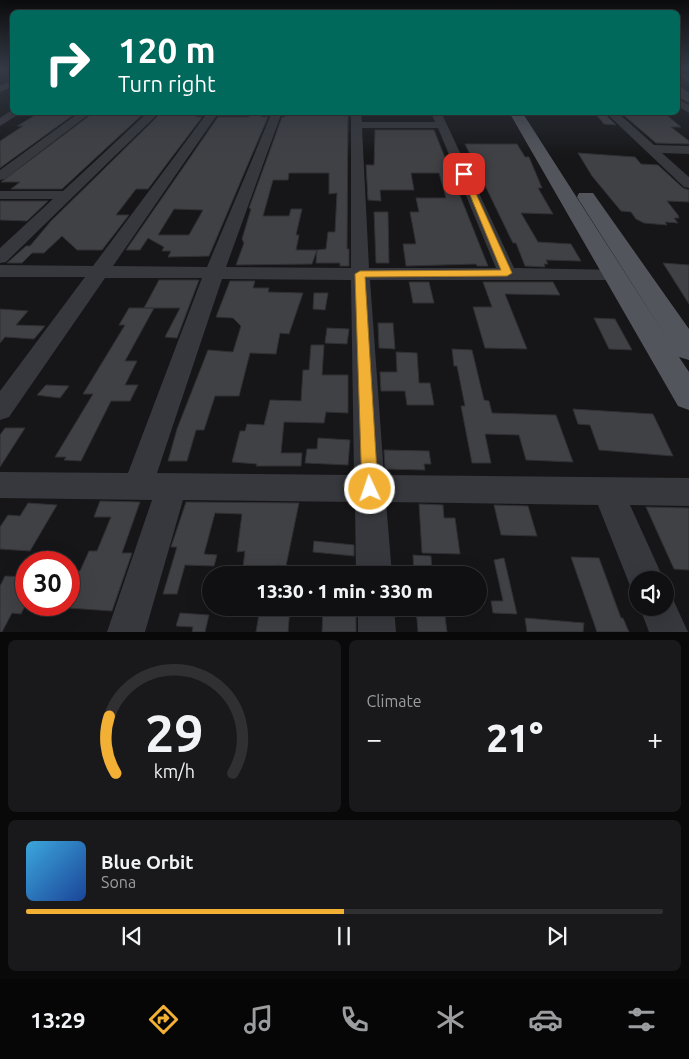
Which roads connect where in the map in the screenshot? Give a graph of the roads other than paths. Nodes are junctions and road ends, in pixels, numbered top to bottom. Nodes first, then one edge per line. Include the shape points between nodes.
1 (12, 115) edge
2 (83, 115) edge
3 (151, 115) edge
4 (212, 115) edge
5 (276, 115) edge
6 (517, 115) edge
7 (531, 115) edge
8 (613, 115) edge
9 (357, 119) edge
10 (439, 119) edge
11 (0, 122) edge
12 (650, 149) junction
13 (689, 150) edge
14 (0, 176) edge
15 (689, 184) edge
16 (0, 195) edge
17 (68, 195) junction
18 (0, 258) edge
19 (0, 270) edge
20 (100, 272) junction
21 (214, 273) junction
22 (507, 273) junction
23 (360, 274) junction
24 (613, 274) junction
25 (689, 350) edge
26 (686, 389) edge
27 (0, 410) edge
28 (0, 485) edge
29 (138, 486) junction
30 (172, 487) junction
31 (370, 489) junction
32 (608, 491) junction
33 (689, 492) edge
34 (374, 566) edge
35 (642, 571) edge
36 (376, 616) edge
37 (662, 616) edge
38 (126, 632) edge
39 (377, 632) edge
40 (669, 632) edge

1 - 11 street
2 - 14 street
3 - 17 street
4 - 20 street
5 - 21 street
6 - 24 main road
7 - 25 main road
8 - 12 street
9 - 10 street
9 - 23 street
10 - 22 street
12 - 13 street
12 - 15 street
16 - 17 street
17 - 18 street
19 - 20 street
20 - 21 street
20 - 27 street
21 - 23 street
21 - 29 street
22 - 23 street
22 - 24 street
23 - 31 street
24 - 26 main road
28 - 29 street
29 - 30 street
30 - 31 street
30 - 38 street
31 - 32 street
31 - 34 street
32 - 33 street
32 - 35 street
36 - 39 street
37 - 40 street

